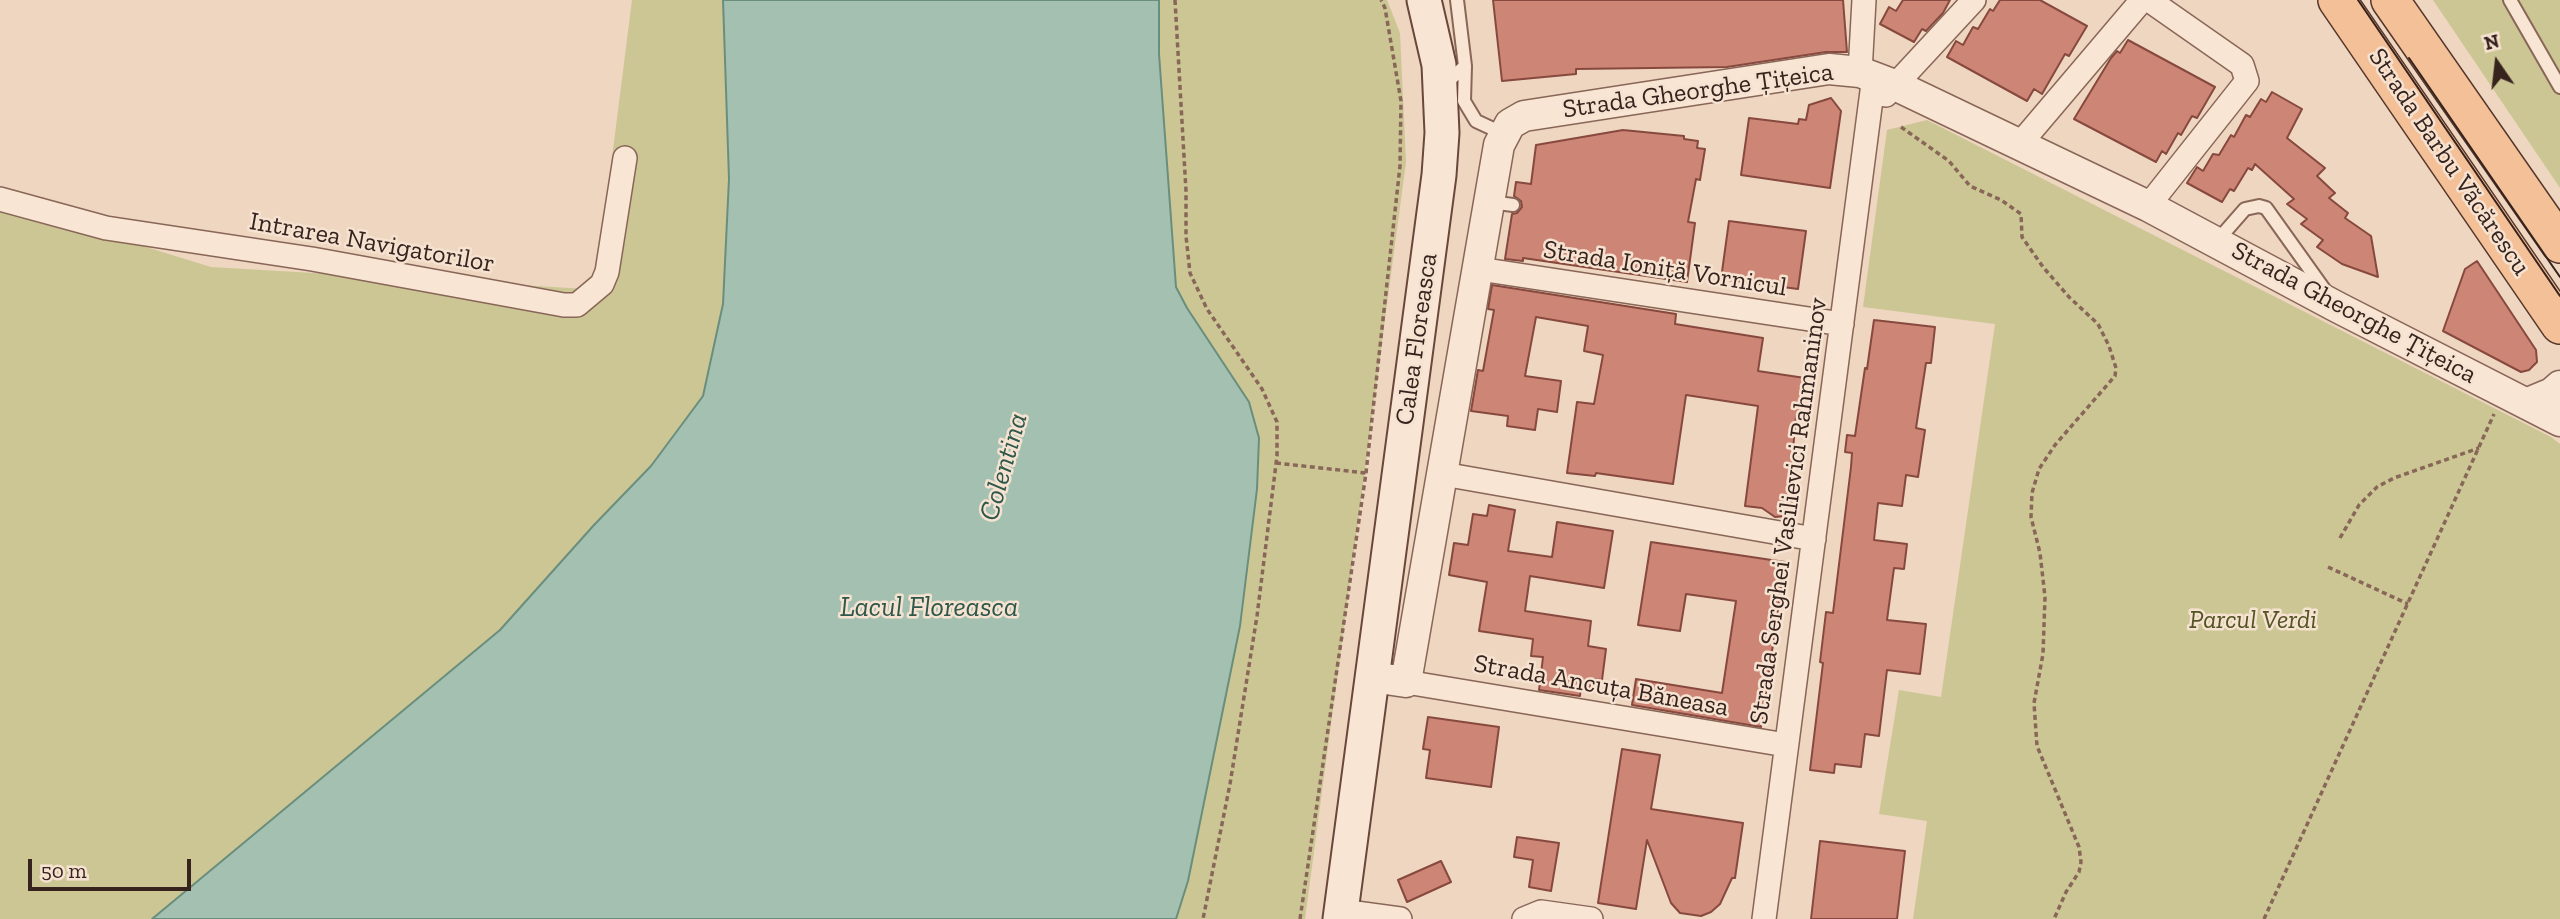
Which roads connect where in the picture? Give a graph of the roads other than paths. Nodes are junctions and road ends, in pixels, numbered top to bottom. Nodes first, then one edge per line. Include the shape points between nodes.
1 (1424, 0) edge
2 (1457, 0) edge
3 (1864, 0) edge
4 (1974, 0) edge
5 (2141, 0) edge
6 (2149, 0) edge
7 (2337, 0) edge
8 (2390, 0) edge
9 (2510, 0) edge
10 (1465, 66) junction
11 (1877, 78) junction
12 (2560, 88) edge
13 (1440, 89) junction
14 (1504, 134) junction
15 (2019, 145) junction
16 (625, 158) dead end
17 (0, 199) edge
18 (2148, 206) junction
19 (2217, 241) junction
20 (2560, 244) edge
21 (1479, 269) junction
22 (2337, 307) junction
23 (1842, 324) junction
24 (2560, 325) edge
25 (2560, 386) edge
26 (2516, 397) junction
27 (2560, 421) edge
28 (1443, 474) junction
29 (1814, 539) junction
30 (1409, 668) junction
31 (1373, 670) junction
32 (1786, 745) junction
33 (1341, 915) edge
34 (1400, 919) edge
35 (1524, 919) edge
36 (1591, 919) edge
37 (1764, 919) edge

1 - 13 main road, Calea Floreasca
2 - 10 lane
3 - 11 street
4 - 11 street
5 - 15 street
6 - 18 street via 2242,65 2247,81
7 - 24 main road, Strada Barbu Văcărescu
8 - 20 main road, Strada Barbu Văcărescu
9 - 12 lane
10 - 13 lane
10 - 14 lane via 1464,101 1476,121
11 - 14 street, Strada Gheorghe Țițeica via 1829,69 1524,117 1510,124
11 - 15 street, Strada Gheorghe Țițeica
11 - 23 street, Strada Serghei Vasilievici Rahmaninov
13 - 31 main road, Calea Floreasca via 1438,175
14 - 21 street, Calea Floreasca via 1499,145 1501,203
15 - 18 street, Strada Gheorghe Țițeica
16 - 17 street, Intrarea Navigatorilor via 607,272 602,284 577,304 564,305 106,228
18 - 19 street, Strada Gheorghe Țițeica
19 - 22 street, Strada Gheorghe Țițeica
19 - 22 lane via 2245,208 2266,208
21 - 23 street, Strada Ioniță Vornicul
21 - 28 street, Calea Floreasca
22 - 26 street, Strada Gheorghe Țițeica
23 - 29 street, Strada Serghei Vasilievici Rahmaninov
25 - 26 street via 2552,393
26 - 27 street, Strada Gheorghe Țițeica
28 - 29 street
28 - 30 street, Calea Floreasca
29 - 32 street, Strada Serghei Vasilievici Rahmaninov
30 - 31 street
30 - 32 street, Strada Ancuța Băneasa
31 - 33 main road, Calea Floreasca
32 - 37 street, Strada Serghei Vasilievici Rahmaninov
33 - 34 street
35 - 36 street via 1541,912

